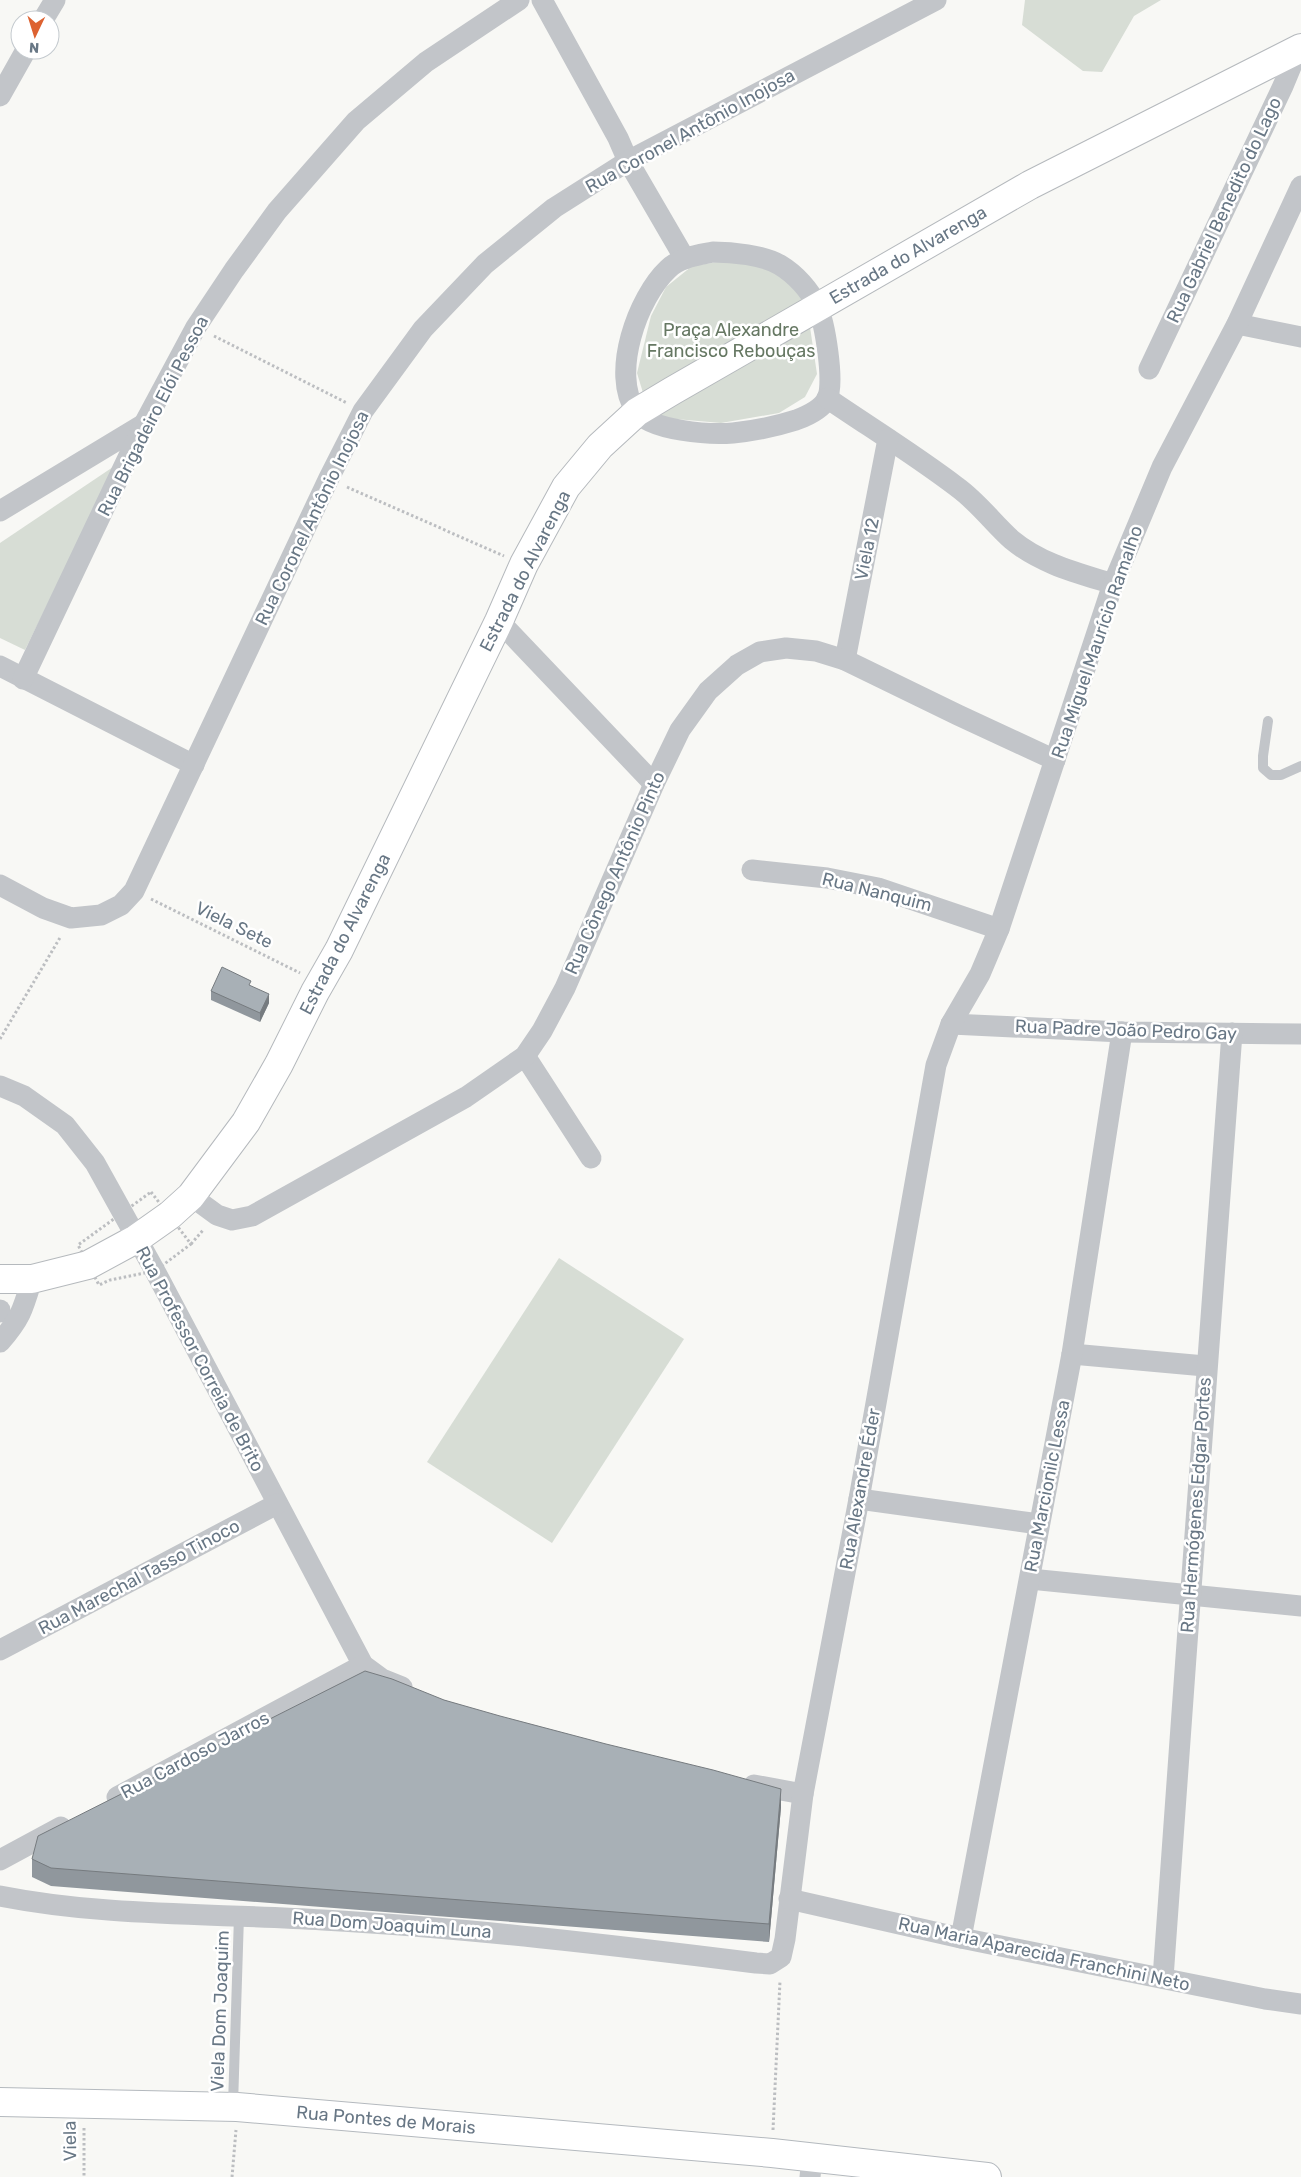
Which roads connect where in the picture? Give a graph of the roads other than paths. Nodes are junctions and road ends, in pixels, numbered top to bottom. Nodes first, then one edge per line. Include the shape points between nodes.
1 (519, 0) edge
2 (542, 0) edge
3 (936, 0) edge
4 (1299, 49) edge
5 (20, 60) edge
6 (0, 96) edge
7 (628, 161) junction
8 (1301, 186) edge
9 (685, 259) junction
10 (818, 306) junction
11 (1237, 324) junction
12 (1301, 338) edge
13 (1149, 369) dead end
14 (827, 398) junction
15 (636, 412) junction
16 (144, 424) junction
17 (888, 439) junction
18 (0, 511) edge
19 (1113, 584) junction
20 (499, 621) junction
21 (845, 660) junction
22 (0, 666) edge
23 (23, 679) junction
24 (1268, 721) dead end
25 (1055, 760) junction
26 (194, 765) junction
27 (1301, 766) edge
28 (654, 784) junction
29 (752, 870) dead end
30 (0, 885) edge
31 (999, 929) junction
32 (951, 1024) junction
33 (1122, 1032) junction
34 (1232, 1033) junction
35 (1301, 1034) edge
36 (525, 1056) junction
37 (0, 1086) edge
38 (591, 1158) dead end
39 (191, 1196) junction
40 (136, 1239) junction
41 (0, 1279) edge
42 (32, 1279) junction
43 (0, 1342) edge
44 (1072, 1354) junction
45 (1205, 1366) junction
46 (859, 1499) junction
47 (277, 1504) junction
48 (1040, 1524) junction
49 (1030, 1579) junction
50 (1191, 1594) junction
51 (1301, 1606) edge
52 (0, 1650) edge
53 (363, 1665) junction
54 (423, 1696) edge
55 (731, 1779) edge
56 (802, 1794) junction
57 (104, 1804) edge
58 (78, 1818) edge
59 (0, 1860) edge
60 (0, 1896) edge
61 (789, 1899) junction
62 (239, 1916) junction
63 (961, 1938) junction
64 (781, 1957) joint
65 (1163, 1978) junction
66 (1301, 2004) edge
67 (0, 2102) edge
68 (235, 2107) junction
69 (811, 2167) edge
70 (987, 2177) edge

1 - 16 street, Rua Brigadeiro Elói Pessoa via 426,62 356,121 277,211 234,270 196,327
2 - 7 street
3 - 7 street, Rua Coronel Antônio Inojosa
4 - 10 main road, Estrada do Alvarenga via 1030,185
4 - 13 street, Rua Gabriel Benedito do Lago
5 - 6 street
7 - 9 street
7 - 26 street, Rua Coronel Antônio Inojosa via 554,208 485,264 423,329 363,411 328,478
8 - 11 street, Rua Miguel Maurício Ramalho
9 - 10 street via 713,252 738,252 778,264 800,281
9 - 15 street via 669,268 652,288 630,341 626,372 628,395
10 - 14 street via 830,369
10 - 15 main road, Estrada do Alvarenga
11 - 12 street
11 - 19 street, Rua Miguel Maurício Ramalho via 1162,467
14 - 15 street via 818,410 797,420 733,433 668,428
14 - 17 street
15 - 20 main road, Estrada do Alvarenga via 600,446 566,488 524,564
16 - 18 street
16 - 23 street, Rua Brigadeiro Elói Pessoa
17 - 19 street via 971,497 1028,552 1054,565
17 - 21 street, Viela 12
19 - 25 street, Rua Miguel Maurício Ramalho
20 - 28 street
20 - 39 main road, Estrada do Alvarenga via 321,984 246,1122
21 - 25 street, Rua Cônego Antônio Pinto
21 - 28 street, Rua Cônego Antônio Pinto via 816,651 786,648 760,652 737,665 708,691 680,730
22 - 23 street
23 - 26 street
24 - 27 lane via 1263,768 1271,775 1282,775
25 - 31 street, Rua Miguel Maurício Ramalho
26 - 30 street, Rua Coronel Antônio Inojosa via 134,891 121,905 101,915 71,918 43,908
28 - 36 street, Rua Cônego Antônio Pinto via 565,988
29 - 31 street, Rua Nanquim via 827,878 878,888
31 - 32 street, Rua Miguel Maurício Ramalho via 980,974
32 - 33 street, Rua Padre João Pedro Gay
32 - 46 street, Rua Alexandre Éder via 936,1065 929,1099
33 - 34 street, Rua Padre João Pedro Gay
33 - 44 street, Rua Marcionilc Lessa
34 - 35 street, Rua Padre João Pedro Gay
34 - 45 street, Rua Hermógenes Edgar Portes
36 - 38 street
36 - 39 street, Rua Cônego Antônio Pinto via 466,1098 252,1216 232,1220 217,1215
37 - 40 street, Rua Professor Correia de Brito via 24,1096 65,1125 95,1164
39 - 40 main road, Estrada do Alvarenga
40 - 42 main road, Estrada do Alvarenga via 88,1265
40 - 47 street, Rua Professor Correia de Brito
41 - 42 main road, Estrada do Alvarenga
42 - 43 street via 16,1323
44 - 45 street
44 - 48 street, Rua Marcionilc Lessa
45 - 50 street, Rua Hermógenes Edgar Portes
46 - 48 street
46 - 56 street, Rua Alexandre Éder
47 - 52 street, Rua Marechal Tasso Tinoco
47 - 53 street, Rua Professor Correia de Brito
48 - 49 street, Rua Marcionilc Lessa
49 - 50 street
49 - 63 street, Rua Marcionilc Lessa
50 - 51 street
50 - 65 street, Rua Hermógenes Edgar Portes
53 - 54 street via 382,1679
53 - 57 street, Rua Cardoso Jarros
55 - 56 street
56 - 61 street, Rua Alexandre Éder
58 - 59 street
60 - 62 street, Rua Dom Joaquim Luna via 87,1910
61 - 63 street, Rua Maria Aparecida Franchini Neto
61 - 64 street, Rua Alexandre Éder
62 - 64 street, Rua Dom Joaquim Luna via 494,1932 756,1963 770,1964
62 - 68 lane, Viela Dom Joaquim
63 - 65 street, Rua Maria Aparecida Franchini Neto
65 - 66 street, Rua Maria Aparecida Franchini Neto
67 - 68 main road, Rua Pontes de Morais
68 - 69 main road, Rua Pontes de Morais via 772,2153
69 - 70 main road, Rua Pontes de Morais

